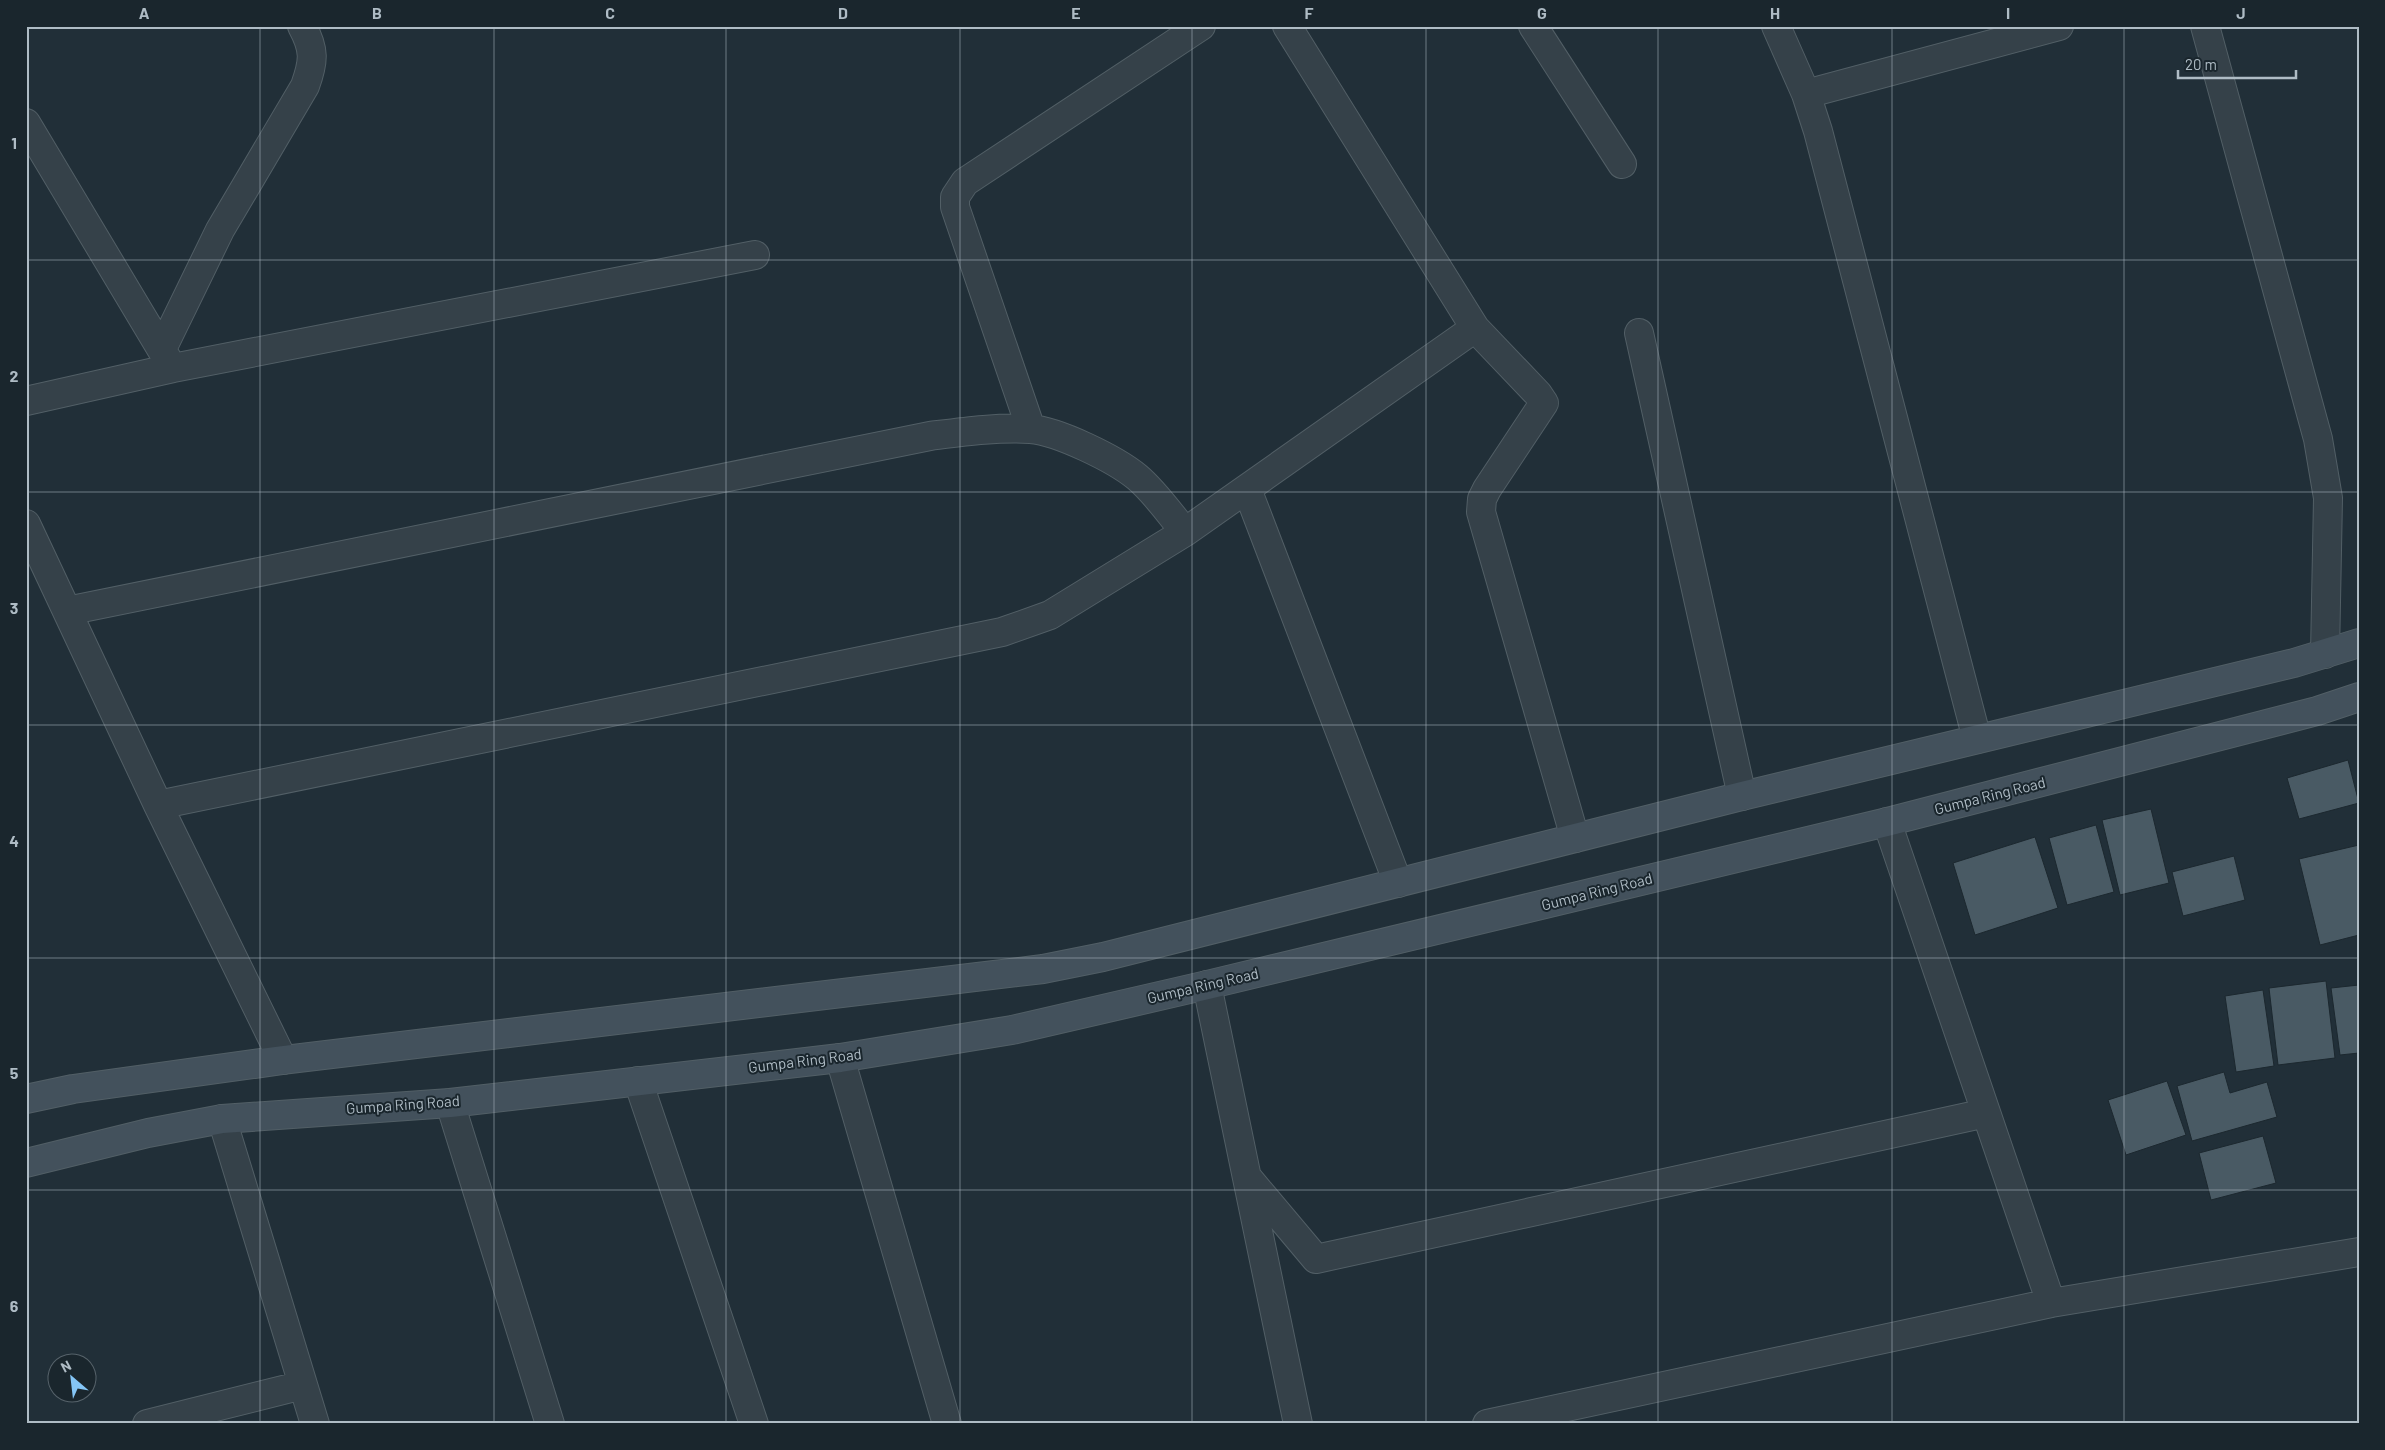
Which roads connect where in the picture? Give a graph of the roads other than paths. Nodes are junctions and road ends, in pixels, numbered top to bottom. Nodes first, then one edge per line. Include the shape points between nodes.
1 (302, 26) edge
2 (1201, 26) edge
3 (1287, 26) edge
4 (1533, 26) edge
5 (1776, 26) edge
6 (2059, 26) edge
7 (2205, 26) edge
8 (1989, 35) edge
9 (1806, 94) junction
10 (26, 123) edge
11 (1622, 164) dead end
12 (37, 165) edge
13 (755, 255) dead end
14 (1476, 328) junction
15 (1639, 333) dead end
16 (168, 358) junction
17 (26, 401) edge
18 (1031, 429) junction
19 (1247, 489) junction
20 (26, 524) edge
21 (1185, 532) junction
22 (67, 611) junction
23 (2359, 643) edge
24 (2325, 654) junction
25 (2359, 697) edge
26 (1977, 739) junction
27 (1742, 796) junction
28 (158, 805) junction
29 (1887, 822) junction
30 (1575, 838) junction
31 (1398, 883) junction
32 (1208, 985) junction
33 (840, 1058) junction
34 (283, 1060) junction
35 (638, 1081) junction
36 (26, 1099) edge
37 (450, 1103) junction
38 (1986, 1113) junction
39 (222, 1119) junction
40 (26, 1163) edge
41 (1247, 1177) junction
42 (2359, 1252) edge
43 (2051, 1303) junction
44 (303, 1385) junction
45 (146, 1424) edge
46 (315, 1424) edge
47 (550, 1424) edge
48 (754, 1424) edge
49 (947, 1424) edge
50 (1298, 1424) edge
51 (1487, 1424) edge

1 - 16 street via 313,51 312,68 305,86 220,230
2 - 18 street via 965,182 955,198 955,207
3 - 14 street
4 - 11 street
5 - 9 street
6 - 8 street
7 - 24 street via 2327,481
8 - 9 street
9 - 26 street
10 - 12 street
12 - 16 street
13 - 16 street
14 - 19 street
14 - 30 street via 1544,403 1487,489 1481,512
15 - 27 street
16 - 17 street
18 - 21 street via 1116,461 1139,478
18 - 22 street via 930,436
19 - 21 street
19 - 31 street
20 - 22 street
21 - 28 street via 1050,615 1002,632
22 - 28 street
23 - 24 street
24 - 26 street
25 - 29 street, Gumpa Ring Road via 2317,711
26 - 27 street
27 - 30 street
28 - 34 street
29 - 32 street, Gumpa Ring Road
29 - 38 street
30 - 31 street
31 - 34 street via 1043,969
32 - 33 street, Gumpa Ring Road via 1012,1030
32 - 41 street
33 - 35 street, Gumpa Ring Road
33 - 49 street
34 - 36 street via 73,1089
35 - 37 street, Gumpa Ring Road
35 - 48 street
37 - 39 street, Gumpa Ring Road
37 - 47 street
38 - 41 street via 1316,1259
38 - 43 street
39 - 40 street, Gumpa Ring Road via 148,1133
39 - 44 street
41 - 50 street
42 - 43 street
43 - 51 street
44 - 45 street
44 - 46 street

